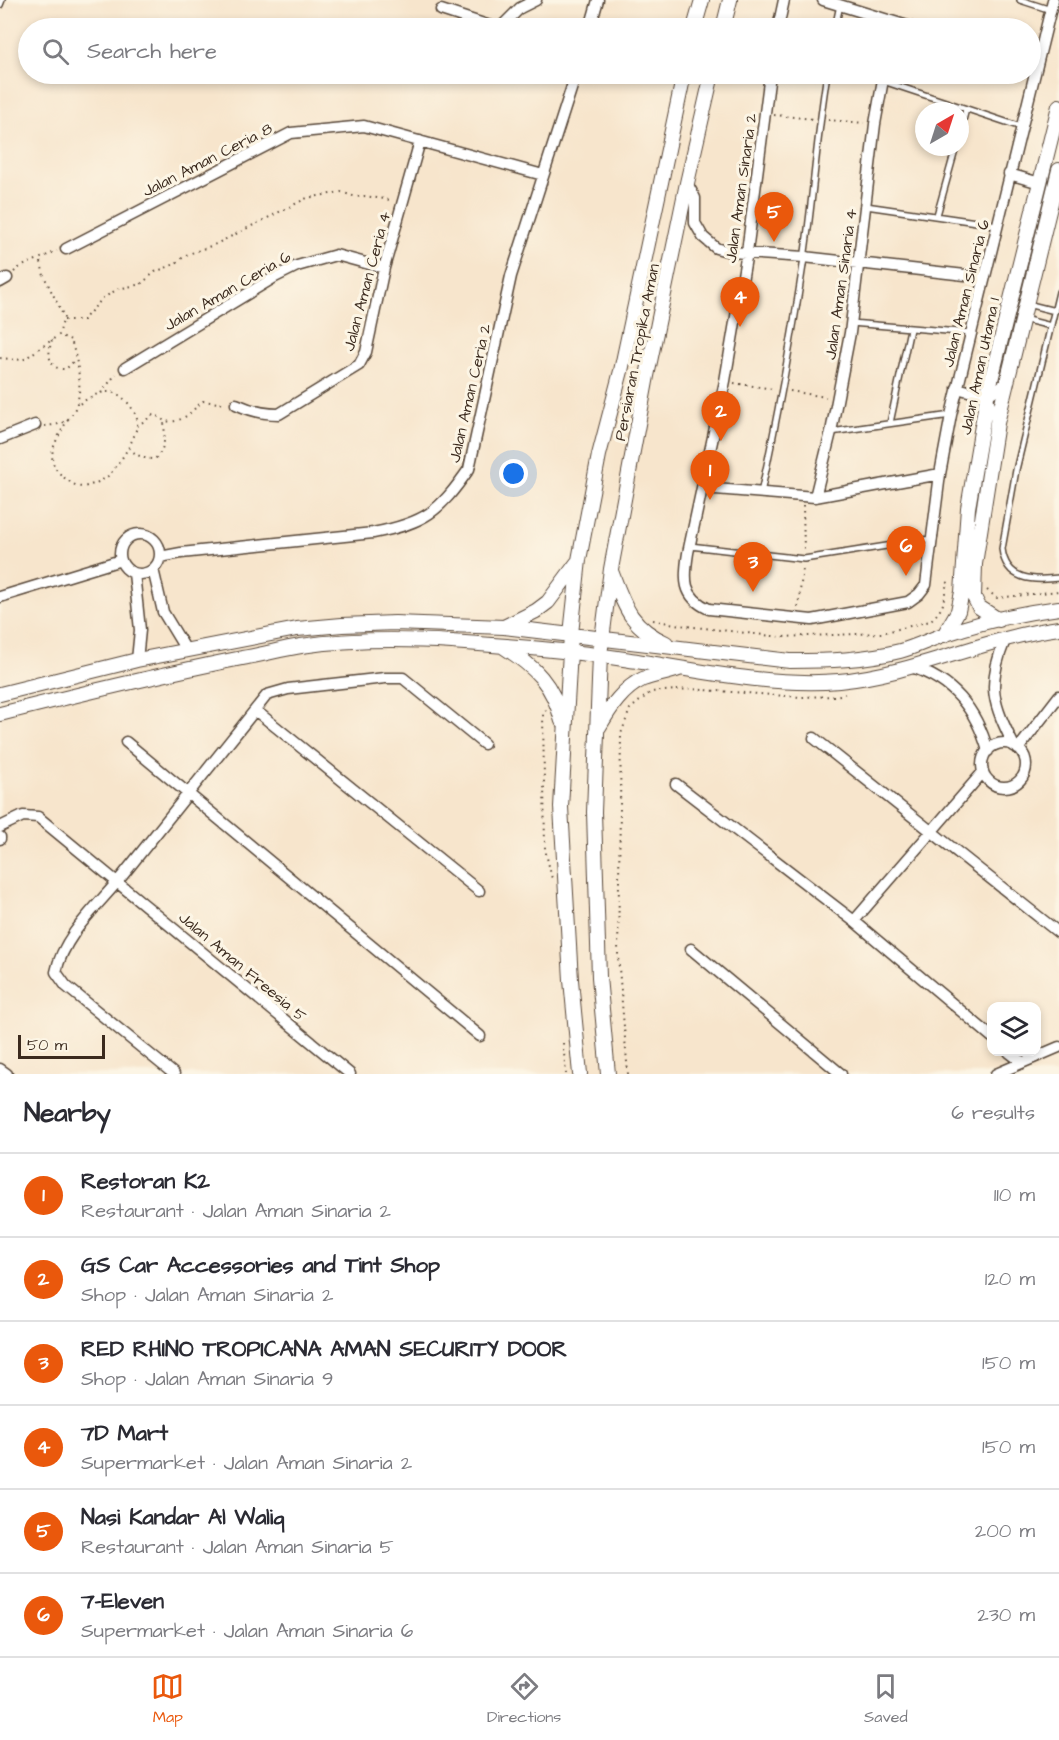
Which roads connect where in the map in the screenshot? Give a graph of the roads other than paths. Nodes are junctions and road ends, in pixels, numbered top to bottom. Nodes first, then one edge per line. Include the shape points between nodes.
1 (2, 0) edge
2 (536, 0) edge
3 (598, 0) edge
4 (702, 0) edge
5 (730, 0) edge
6 (784, 0) edge
7 (823, 0) edge
8 (1020, 0) edge
9 (0, 5) edge
10 (840, 5) junction
11 (1052, 5) edge
12 (441, 10) dead end
13 (460, 18) edge
14 (509, 18) edge
15 (593, 18) edge
16 (697, 18) edge
17 (726, 18) edge
18 (780, 18) edge
19 (837, 18) edge
20 (876, 18) edge
21 (1041, 44) edge
22 (573, 84) edge
23 (682, 84) edge
24 (710, 84) edge
25 (769, 84) edge
26 (825, 84) edge
27 (883, 84) edge
28 (902, 84) edge
29 (1031, 84) edge
30 (948, 102) edge
31 (1059, 106) edge
32 (969, 110) edge
33 (1021, 127) junction
34 (420, 141) junction
35 (953, 156) edge
36 (1059, 170) edge
37 (1009, 174) junction
38 (543, 175) junction
39 (687, 183) junction
40 (1040, 183) junction
41 (866, 206) junction
42 (937, 215) junction
43 (997, 225) junction
44 (66, 249) road end
45 (747, 252) junction
46 (804, 257) junction
47 (859, 264) junction
48 (384, 268) junction
49 (983, 277) junction
50 (1059, 292) edge
51 (1026, 304) junction
52 (1055, 311) junction
53 (1022, 319) junction
54 (851, 323) junction
55 (1051, 326) junction
56 (910, 329) junction
57 (971, 333) junction
58 (125, 368) road end
59 (1007, 382) junction
60 (957, 388) junction
61 (987, 396) junction
62 (236, 404) road end
63 (951, 415) junction
64 (890, 423) junction
65 (997, 423) junction
66 (35, 425) road end
67 (831, 432) junction
68 (0, 439) edge
69 (940, 474) junction
70 (703, 488) junction
71 (761, 494) junction
72 (815, 497) junction
73 (933, 539) junction
74 (689, 550) junction
75 (160, 557) junction
76 (121, 560) junction
77 (579, 560) junction
78 (153, 569) junction
79 (611, 569) junction
80 (134, 573) junction
81 (1059, 578) edge
82 (919, 594) joint
83 (0, 597) edge
84 (1059, 608) edge
85 (999, 620) junction
86 (504, 627) junction
87 (1059, 628) edge
88 (571, 634) junction
89 (944, 634) junction
90 (602, 638) junction
91 (1005, 640) junction
92 (503, 646) junction
93 (680, 648) junction
94 (186, 651) junction
95 (570, 651) junction
96 (600, 656) junction
97 (137, 660) junction
98 (908, 667) junction
99 (681, 668) junction
100 (0, 694) edge
101 (1059, 696) edge
102 (255, 710) junction
103 (0, 714) edge
104 (598, 729) junction
105 (566, 735) junction
106 (814, 738) dead end
107 (126, 742) dead end
108 (484, 744) dead end
109 (1016, 748) junction
110 (988, 751) junction
111 (983, 771) junction
112 (676, 784) dead end
113 (188, 794) junction
114 (0, 827) edge
115 (930, 832) junction
116 (118, 882) junction
117 (479, 891) dead end
118 (854, 921) junction
119 (1059, 933) edge
120 (691, 949) dead end
121 (987, 1033) edge
122 (480, 1036) dead end
123 (1059, 1047) edge
124 (1014, 1056) edge
125 (1022, 1062) junction
126 (0, 1069) edge
127 (7, 1074) edge
128 (174, 1074) edge
129 (350, 1074) edge
130 (580, 1074) edge
131 (608, 1074) edge
132 (842, 1074) edge
133 (996, 1074) edge

1 - 9 lane
2 - 14 street
3 - 15 street
4 - 16 street
5 - 17 street
6 - 18 street
7 - 10 street
8 - 11 lane
10 - 19 lane
10 - 20 street
11 - 21 street, Jalan Aman Sinaria 6
12 - 13 street
22 - 38 street, Jalan Aman Ceria 2
23 - 77 street, Persiaran Tropika Aman
24 - 39 street, Persiaran Tropika Aman
25 - 45 street, Jalan Aman Sinaria 2
26 - 46 lane
27 - 41 street, Jalan Aman Sinaria 4
28 - 30 lane
29 - 33 street, Jalan Aman Sinaria 6
31 - 40 street, Jalan Aman Utama 1
32 - 33 lane
33 - 37 street, Jalan Aman Sinaria 6
34 - 38 street, Jalan Aman Ceria 8
34 - 44 street, Jalan Aman Ceria 8 via 364,126 291,133
34 - 48 street, Jalan Aman Ceria 4
35 - 42 lane
36 - 51 street, Jalan Aman Utama 1
37 - 40 street
37 - 43 street, Jalan Aman Sinaria 6
38 - 75 street, Jalan Aman Ceria 2 via 511,276 469,469 439,508 402,527 373,533
39 - 45 street via 695,198 695,223 703,237 716,248
39 - 79 street, Persiaran Tropika Aman
40 - 61 street, Jalan Aman Utama 1
41 - 42 lane
41 - 47 street, Jalan Aman Sinaria 4
42 - 43 lane
43 - 49 street, Jalan Aman Sinaria 6
45 - 46 street
45 - 70 street, Jalan Aman Sinaria 2
46 - 47 street
46 - 71 lane via 783,390
47 - 49 street
47 - 54 street, Jalan Aman Sinaria 4
48 - 58 street, Jalan Aman Ceria 6 via 336,255 297,266
48 - 62 street, Jalan Aman Ceria 4 via 366,352 359,365 279,414 250,411
49 - 57 street, Jalan Aman Sinaria 6
50 - 52 lane
51 - 52 lane
51 - 53 street, Jalan Aman Utama 1
52 - 55 lane
53 - 55 lane
53 - 59 street, Jalan Aman Utama 1
54 - 56 lane
54 - 67 street, Jalan Aman Sinaria 4
55 - 81 lane via 1016,470 1002,549 1004,560 1018,576
56 - 57 lane
56 - 64 lane
57 - 60 street, Jalan Aman Sinaria 6
59 - 61 street
59 - 65 street, Jalan Aman Utama 1
60 - 61 street
60 - 63 street, Jalan Aman Sinaria 6
61 - 65 street
61 - 89 street, Jalan Aman Utama 1 via 968,508 962,592
63 - 64 lane
63 - 69 street, Jalan Aman Sinaria 6
64 - 67 lane
65 - 85 street, Jalan Aman Utama 1 via 973,593 979,607
66 - 68 street
67 - 72 street, Jalan Aman Sinaria 4
69 - 72 street
69 - 73 street, Jalan Aman Sinaria 6
70 - 71 street
70 - 74 street, Jalan Aman Sinaria 2
71 - 72 street
73 - 74 lane via 804,559
73 - 82 street, Jalan Aman Sinaria 6 via 926,585
74 - 82 street, Jalan Aman Sinaria 2 via 687,588 700,605 709,609 812,620 896,605
75 - 76 street via 154,540 135,535 121,547
75 - 78 street
76 - 80 street
76 - 83 street
77 - 86 street via 548,602
77 - 88 street, Persiaran Tropika Aman
78 - 80 street
78 - 94 street via 163,612
79 - 90 street, Persiaran Tropika Aman
79 - 93 street via 632,617 649,634
80 - 97 street via 140,630
84 - 85 street
85 - 89 street
86 - 88 street
86 - 94 street via 342,625 297,629
87 - 91 street
88 - 90 street
88 - 95 street, Persiaran Tropika Aman
89 - 93 street via 902,650 815,661
90 - 93 street
90 - 96 street, Persiaran Tropika Aman
91 - 98 street
91 - 109 street via 995,666 993,696
92 - 95 street
92 - 103 street via 395,640 300,646 127,682
92 - 105 street via 536,669 550,688
94 - 97 street
95 - 96 street
95 - 105 street, Persiaran Tropika Aman
96 - 99 street
96 - 104 street, Persiaran Tropika Aman
97 - 100 street
98 - 99 street via 867,677 817,682
98 - 110 street via 930,673 950,686 966,703
99 - 104 street via 631,686
101 - 109 street
102 - 108 street via 267,695 288,688 403,678
102 - 113 street
102 - 117 street
104 - 131 street, Persiaran Tropika Aman via 594,812 598,954
105 - 130 street, Persiaran Tropika Aman via 561,807
106 - 115 street
107 - 113 street
109 - 110 street via 997,744
109 - 111 street via 1025,764 1023,775 1015,783 1005,787 994,784
110 - 111 street via 982,760
111 - 115 street
112 - 118 street
113 - 116 street
113 - 122 street
114 - 116 street, Jalan Aman Freesia 5 via 22,816 39,817
115 - 118 street
115 - 119 street
116 - 128 street via 70,938 56,972 66,986
116 - 129 street, Jalan Aman Freesia 5
118 - 121 street
120 - 132 street
123 - 125 street
124 - 125 street
125 - 133 street
126 - 127 street

